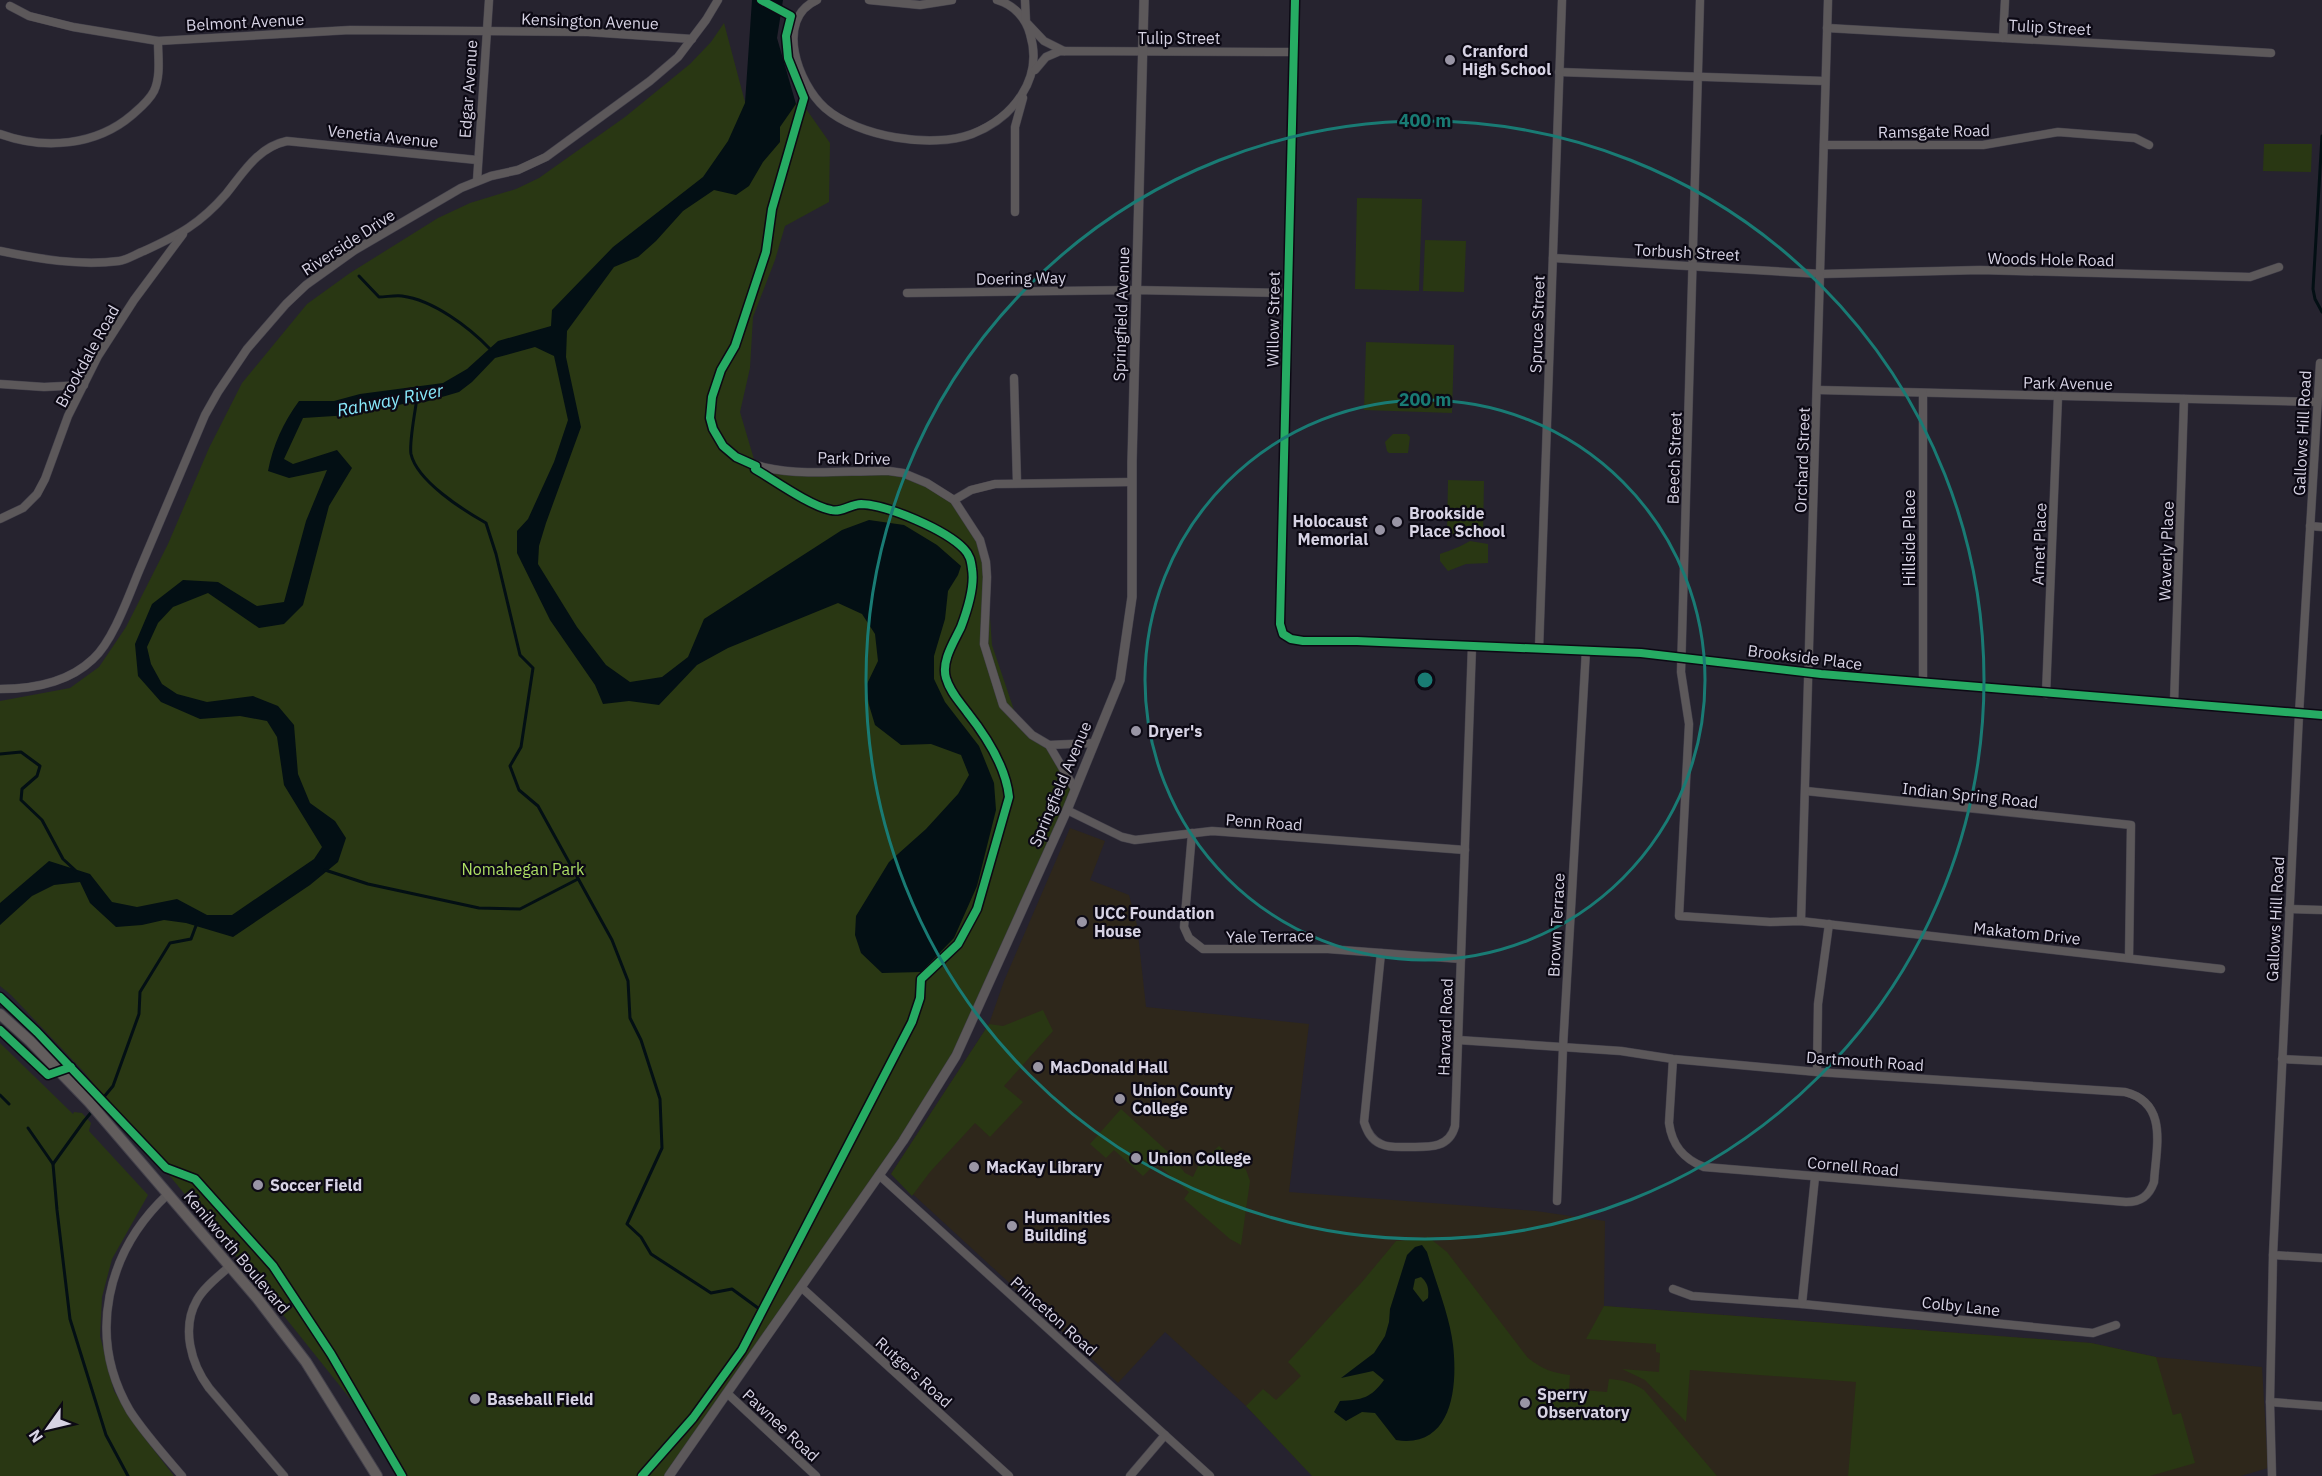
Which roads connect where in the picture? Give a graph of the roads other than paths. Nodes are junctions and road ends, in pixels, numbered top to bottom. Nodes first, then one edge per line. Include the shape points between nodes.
1 (489, 0) edge
2 (717, 0) edge
3 (817, 0) edge
4 (869, 0) edge
5 (952, 0) edge
6 (998, 0) edge
7 (1025, 0) edge
8 (1144, 0) edge
9 (1295, 0) edge
10 (1562, 0) edge
11 (1700, 0) edge
12 (1828, 0) edge
13 (2005, 0) edge
14 (10, 6) dead end
15 (1026, 22) junction
16 (1827, 28) junction
17 (486, 31) junction
18 (2004, 38) junction
19 (692, 39) junction
20 (158, 41) junction
21 (1065, 51) junction
22 (1143, 51) junction
23 (1294, 52) junction
24 (2271, 53) dead end
25 (1559, 72) junction
26 (1033, 73) junction
27 (1698, 77) junction
28 (1825, 81) junction
29 (0, 134) edge
30 (1824, 145) junction
31 (2149, 145) dead end
32 (477, 160) junction
33 (477, 181) junction
34 (1016, 212) dead end
35 (184, 232) junction
36 (0, 251) edge
37 (1553, 258) junction
38 (1693, 266) junction
39 (2279, 267) dead end
40 (1821, 274) junction
41 (1137, 291) junction
42 (907, 293) dead end
43 (1287, 293) junction
44 (2320, 363) dead end
45 (1014, 378) dead end
46 (0, 384) edge
47 (84, 385) junction
48 (1818, 390) junction
49 (1923, 393) junction
50 (2058, 396) junction
51 (2184, 399) junction
52 (2318, 402) junction
53 (710, 418) dead end
54 (1132, 482) junction
55 (1017, 483) junction
56 (954, 500) junction
57 (0, 519) edge
58 (2310, 526) junction
59 (2322, 526) edge
60 (1286, 636) joint
61 (1472, 646) junction
62 (1539, 649) junction
63 (1586, 650) junction
64 (1682, 656) junction
65 (1809, 672) junction
66 (1923, 683) junction
67 (0, 689) edge
68 (2046, 694) junction
69 (2174, 704) junction
70 (2299, 714) junction
71 (2322, 715) edge
72 (1094, 743) junction
73 (1049, 745) junction
74 (1075, 789) junction
75 (1806, 791) junction
76 (1067, 810) junction
77 (1192, 833) junction
78 (1465, 850) junction
79 (2289, 909) junction
80 (2322, 910) edge
81 (1801, 921) junction
82 (1828, 924) junction
83 (1381, 953) junction
84 (2129, 958) junction
85 (1461, 959) junction
86 (2222, 969) dead end
87 (0, 1014) edge
88 (1458, 1040) junction
89 (1563, 1047) junction
90 (1673, 1059) junction
91 (2282, 1059) junction
92 (2322, 1061) edge
93 (1817, 1072) junction
94 (879, 1175) junction
95 (1815, 1177) junction
96 (168, 1194) junction
97 (1557, 1201) dead end
98 (2123, 1202) joint
99 (2273, 1255) junction
100 (2322, 1258) edge
101 (230, 1266) junction
102 (801, 1287) junction
103 (1673, 1288) dead end
104 (1802, 1304) junction
105 (2116, 1325) dead end
106 (728, 1394) junction
107 (2270, 1402) junction
108 (2322, 1406) edge
109 (1165, 1435) junction
110 (182, 1476) edge
111 (284, 1476) edge
112 (377, 1476) edge
113 (669, 1476) edge
114 (816, 1476) edge
115 (1009, 1476) edge
116 (1130, 1476) edge
117 (1210, 1476) edge
118 (2272, 1476) edge

1 - 17 street, Edgar Avenue
2 - 19 street, Riverside Drive
3 - 26 street via 801,11 794,26 798,65 818,102 861,129 928,141 971,134 1009,110
4 - 5 street via 920,5
6 - 15 street via 1014,8
7 - 15 street
8 - 22 street, Springfield Avenue
9 - 23 street, Willow Street
10 - 25 street, Spruce Street
11 - 27 street, Beech Street
12 - 16 street, Orchard Street
13 - 18 street
14 - 20 street, Belmont Avenue via 29,16 73,27
15 - 21 street via 1044,41
15 - 26 street via 1033,47
16 - 18 street, Tulip Street
16 - 28 street, Orchard Street
17 - 19 street, Kensington Avenue
17 - 20 street, Belmont Avenue via 350,30
17 - 32 street, Edgar Avenue
18 - 24 street, Tulip Street
19 - 33 street, Riverside Drive via 650,81 546,157 518,170
20 - 29 street via 158,79 153,93 131,117 106,134 36,143
21 - 22 street, Tulip Street
21 - 26 street via 1046,57
22 - 23 street, Tulip Street
22 - 41 street, Springfield Avenue
23 - 43 street, Willow Street
25 - 27 street
25 - 37 street, Spruce Street
26 - 34 street via 1015,127
27 - 28 street
27 - 38 street, Beech Street
28 - 30 street, Orchard Street
30 - 31 street, Ramsgate Road via 1983,145 2058,132 2135,138
30 - 40 street, Orchard Street
32 - 33 street, Edgar Avenue
32 - 35 street, Venetia Avenue via 277,143 254,159 224,196
33 - 67 street, Riverside Drive via 356,250 286,304 247,349 213,399 120,615 95,658 78,672 57,681
35 - 36 street via 120,261 75,261
35 - 47 street, Brookdale Road via 134,300
37 - 38 street, Torbush Street
37 - 62 street, Spruce Street
38 - 40 street, Torbush Street
38 - 64 street, Beech Street
39 - 40 street, Woods Hole Road via 2250,277 1980,270
40 - 48 street, Orchard Street
41 - 42 street, Doering Way
41 - 43 street, Doering Way
41 - 54 street, Springfield Avenue
43 - 60 street, Willow Street via 1280,624
44 - 52 street, Gallows Hill Road
45 - 55 street
46 - 47 street
47 - 57 street, Brookdale Road via 37,494 23,508
48 - 49 street, Park Avenue
48 - 65 street, Orchard Street
49 - 50 street, Park Avenue
49 - 66 street, Hillside Place
50 - 51 street, Park Avenue
50 - 68 street, Arnet Place
51 - 52 street, Park Avenue
51 - 69 street, Waverly Place
52 - 58 street, Gallows Hill Road
53 - 56 street, Park Drive via 723,446 756,466 794,471 889,471 927,483
54 - 55 street
54 - 72 street, Springfield Avenue via 1132,597 1119,680
55 - 56 street via 983,486
56 - 73 street, Park Drive via 980,540 986,562 984,644 1003,705 1032,735
58 - 59 street
58 - 70 street, Gallows Hill Road
60 - 61 street, Brookside Place via 1303,641
61 - 62 street, Brookside Place
61 - 78 street, Harvard Road
62 - 63 street, Brookside Place
63 - 64 street, Brookside Place
63 - 89 street, Brown Terrace
64 - 65 street, Brookside Place
64 - 81 street, Beech Street via 1689,724 1679,916
65 - 66 street, Brookside Place
65 - 75 street, Orchard Street
66 - 68 street, Brookside Place
68 - 69 street, Brookside Place
69 - 70 street, Brookside Place
70 - 71 street, Brookside Place
70 - 79 street, Gallows Hill Road
72 - 73 street
72 - 74 street, Springfield Avenue
73 - 74 street, Park Drive
74 - 76 street, Springfield Avenue
75 - 81 street, Orchard Street
75 - 84 street, Indian Spring Road via 2131,825
76 - 77 street, Penn Road via 1135,840
76 - 94 street, Springfield Avenue via 956,1056
77 - 78 street, Penn Road via 1212,831
77 - 83 street, Yale Terrace via 1184,919 1186,933 1195,944 1211,950 1328,949
78 - 85 street, Harvard Road
79 - 80 street
79 - 91 street, Gallows Hill Road
81 - 82 street, Makatom Drive
82 - 84 street, Makatom Drive
82 - 93 street via 1818,1004
83 - 85 street, Yale Terrace
83 - 88 street, Harvard Road via 1364,1113 1367,1131 1375,1141 1390,1147 1432,1147 1444,1143 1453,1133
84 - 86 street, Makatom Drive
85 - 88 street, Harvard Road
87 - 96 main road, Kenilworth Boulevard via 89,1102
88 - 89 street, Dartmouth Road
89 - 90 street, Dartmouth Road
89 - 97 street, Brown Terrace
90 - 93 street, Dartmouth Road
90 - 95 street, Cornell Road via 1669,1123 1674,1142 1686,1158 1704,1167
91 - 92 street
91 - 99 street, Gallows Hill Road
93 - 98 street, Dartmouth Road via 2132,1094 2146,1102 2154,1115 2154,1182 2141,1200
94 - 102 street, Springfield Avenue
94 - 109 street, Princeton Road
95 - 98 street, Cornell Road
95 - 104 street
96 - 101 main road, Kenilworth Boulevard
96 - 110 street via 137,1228 120,1258 110,1292 107,1327 111,1362 122,1395 140,1425
99 - 100 street
99 - 107 street, Gallows Hill Road
101 - 111 street via 202,1292 194,1306 189,1332 193,1358 209,1388
101 - 112 main road, Kenilworth Boulevard via 306,1362
102 - 106 street, Springfield Avenue
102 - 115 street, Rutgers Road
103 - 104 street, Colby Lane via 1692,1296
104 - 105 street, Colby Lane via 2093,1333
106 - 113 street, Springfield Avenue
106 - 114 street, Pawnee Road
107 - 108 street
107 - 118 street, Gallows Hill Road
109 - 116 street
109 - 117 street, Princeton Road

